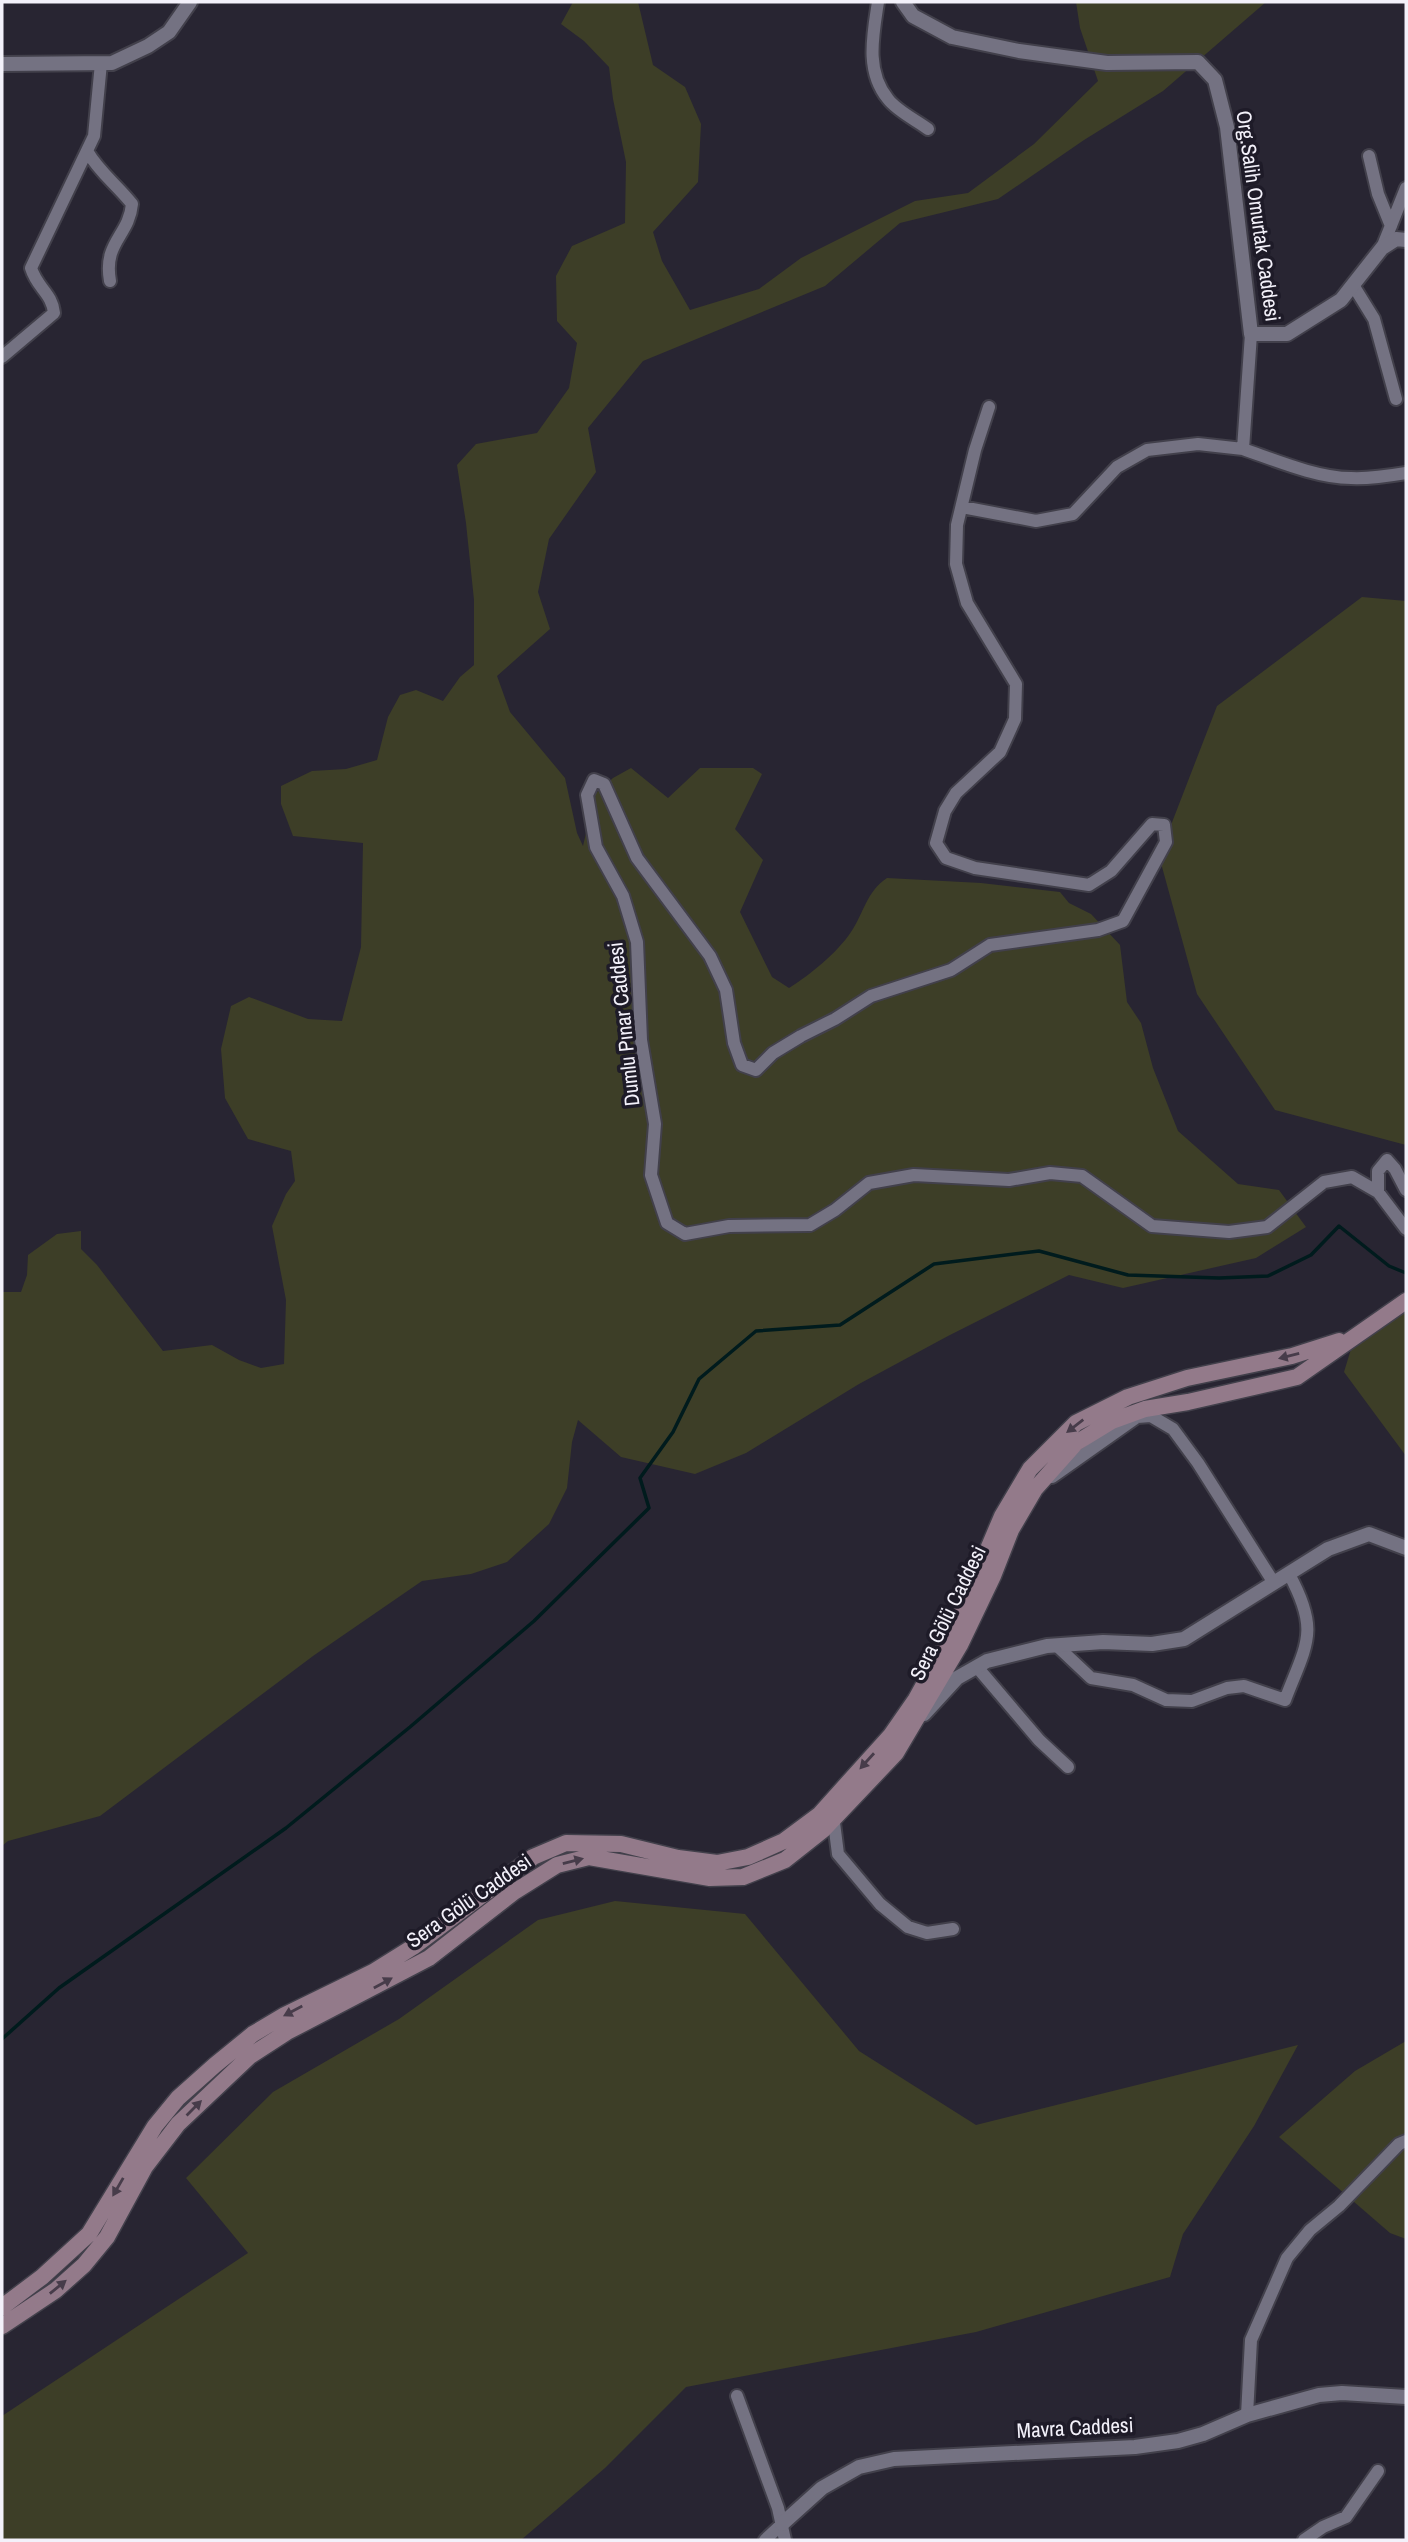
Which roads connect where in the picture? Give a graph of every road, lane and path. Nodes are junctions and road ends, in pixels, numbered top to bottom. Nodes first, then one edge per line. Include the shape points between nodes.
1 (190, 2) edge
2 (878, 2) edge
3 (903, 2) edge
4 (101, 63) junction
5 (2, 64) edge
6 (928, 130) dead end
7 (87, 151) junction
8 (1369, 156) dead end
9 (1406, 188) edge
10 (1391, 226) junction
11 (1406, 240) edge
12 (1382, 248) junction
13 (110, 281) dead end
14 (1353, 285) junction
15 (1251, 334) junction
16 (2, 356) edge
17 (1396, 399) dead end
18 (989, 407) dead end
19 (1243, 449) junction
20 (1406, 473) edge
21 (962, 507) junction
22 (1406, 1189) edge
23 (1378, 1192) junction
24 (1406, 1229) edge
25 (1406, 1301) edge
26 (1354, 1336) junction
27 (1035, 1489) junction
28 (1002, 1516) junction
29 (1406, 1548) edge
30 (1289, 1574) junction
31 (1274, 1583) junction
32 (1056, 1645) junction
33 (977, 1667) junction
34 (915, 1724) junction
35 (891, 1735) junction
36 (1068, 1767) dead end
37 (831, 1801) junction
38 (833, 1819) junction
39 (953, 1929) dead end
40 (1406, 2141) edge
41 (2, 2307) edge
42 (2, 2326) edge
43 (737, 2396) dead end
44 (1406, 2397) edge
45 (1247, 2415) junction
46 (1378, 2471) dead end
47 (782, 2524) junction
48 (765, 2540) edge
49 (785, 2540) edge
50 (1304, 2540) edge

1 - 4 street via 169,32 112,63
2 - 6 street via 871,47 875,75 888,100
3 - 15 street, Org.Salih Omurtak Caddesi via 913,16 952,37 1019,51 1107,63 1198,62 1214,80 1227,127
4 - 5 street
4 - 7 street via 94,136
7 - 13 street via 97,169 132,204 108,256
7 - 16 street via 31,268 35,282 52,300 54,313
8 - 10 street
9 - 10 street
10 - 12 street
11 - 12 street via 1396,239
12 - 14 street, Org.Salih Omurtak Caddesi
14 - 15 street, Org.Salih Omurtak Caddesi via 1341,300 1287,334
14 - 17 street via 1374,319
15 - 19 street
18 - 21 street, Dumlu Pınar Caddesi
19 - 20 street via 1348,479
19 - 21 street via 1198,444 1147,450 1117,467 1073,514 1036,522
21 - 23 street, Dumlu Pınar Caddesi via 956,564 967,603 1016,684 1016,719 1000,752 956,793 944,811 936,843 946,858 975,868 1089,885 1111,872 1152,824 1164,825 1166,842 1123,921 1098,930 990,945 951,970 871,996 774,1053 756,1070 741,1065 726,990 710,956 637,859 604,784 594,780 587,795 596,847 623,896 637,942 641,1040 655,1124 651,1175 667,1223 685,1234 729,1226 810,1225 869,1183 914,1175 1009,1180 1050,1172 1082,1176 1152,1226 1229,1232 1267,1227 1324,1182 1352,1178
22 - 23 street via 1387,1160 1378,1171
23 - 24 street
25 - 26 main road, Sera Gölü Caddesi
26 - 27 main road, Sera Gölü Caddesi via 1297,1377 1112,1420 1076,1443
26 -> 28 main road, Sera Gölü Caddesi via 1292,1356 1187,1378 1128,1397 1076,1423 1030,1469
27 - 28 street
27 - 31 street via 1137,1417 1151,1416 1179,1437
27 - 34 main road, Sera Gölü Caddesi via 1011,1530 960,1645
28 - 35 main road, Sera Gölü Caddesi via 952,1634
29 - 30 street via 1369,1534 1328,1549
30 - 31 street
30 - 32 street via 1304,1601 1309,1627 1285,1700 1244,1686 1192,1701 1166,1700 1133,1685 1091,1678
31 - 32 street via 1184,1639
32 - 33 street
33 - 34 street via 957,1678
33 - 36 street
34 - 35 street
34 - 38 main road, Sera Gölü Caddesi via 896,1752
35 -> 37 main road, Sera Gölü Caddesi
37 - 38 street
37 -> 41 main road, Sera Gölü Caddesi via 784,1841 748,1857 718,1863 621,1844 566,1843 533,1857 403,1954 253,2034 178,2098 89,2234
38 - 39 street via 838,1854 880,1904 908,1927 927,1933
42 -> 38 main road, Sera Gölü Caddesi via 84,2265 107,2237 145,2167 178,2124 250,2056 429,1958 557,1865 589,1857 710,1878 743,1877 785,1860
40 - 45 street via 1310,2230 1287,2258 1251,2340
43 - 47 street
44 - 45 street, Mavra Caddesi via 1319,2395
45 - 47 street, Mavra Caddesi via 1203,2434 1135,2447 870,2464 822,2488
46 - 50 street via 1346,2517
47 - 48 street, Mavra Caddesi
47 - 49 street

